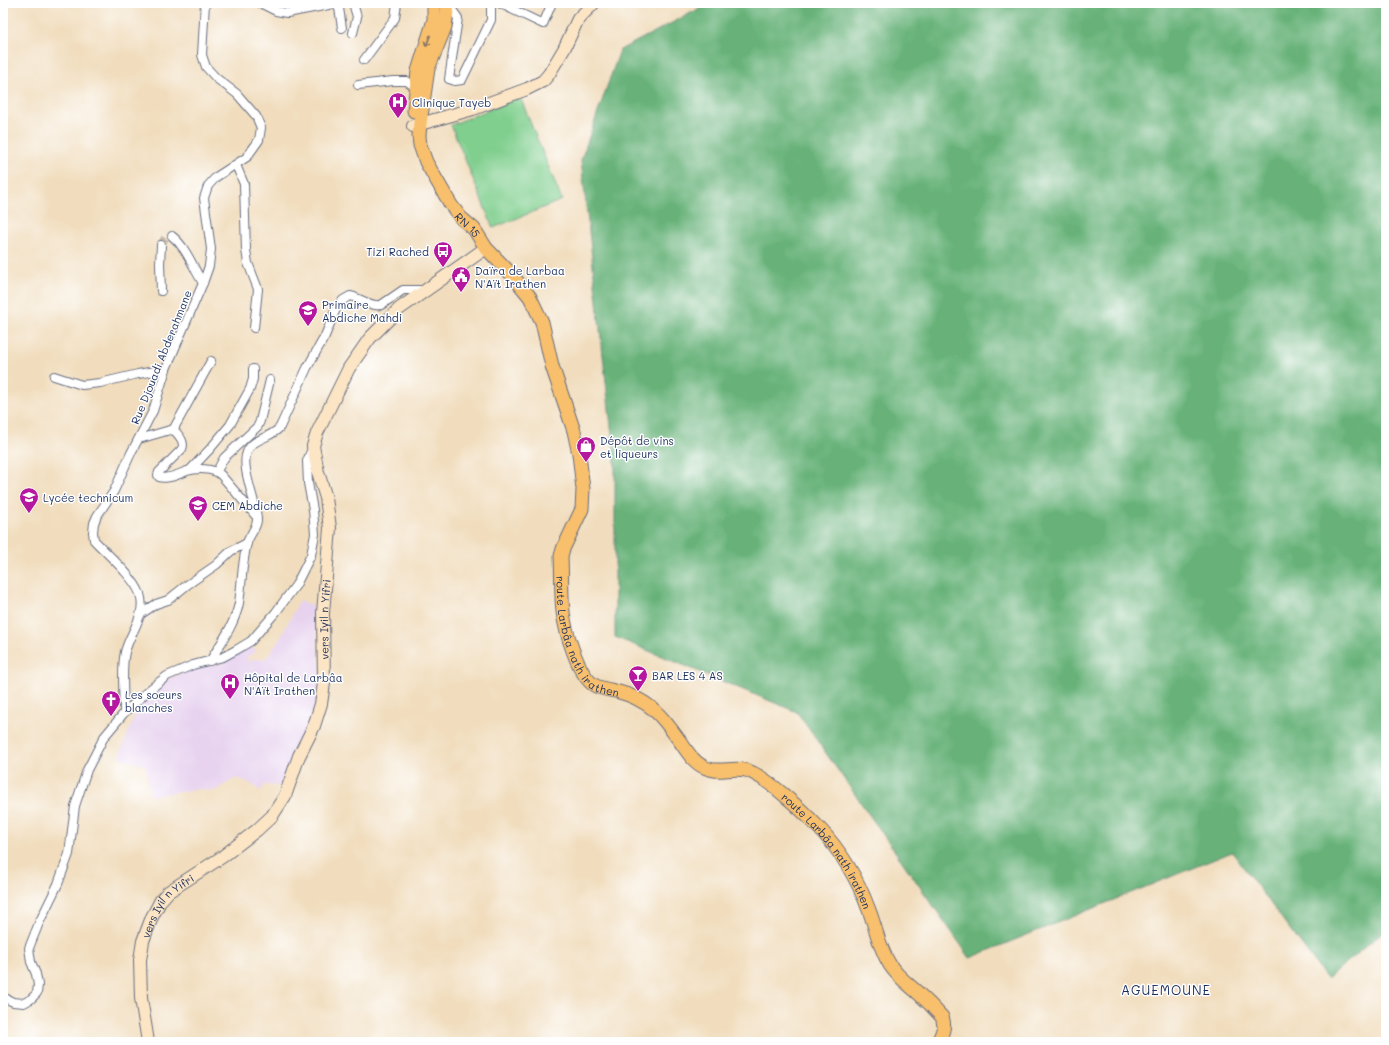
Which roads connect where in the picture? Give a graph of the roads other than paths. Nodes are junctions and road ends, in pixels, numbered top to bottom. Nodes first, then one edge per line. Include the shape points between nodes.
1 (205, 3) edge
2 (260, 3) edge
3 (353, 3) edge
4 (397, 3) edge
5 (434, 3) edge
6 (491, 3) edge
7 (501, 3) edge
8 (552, 3) edge
9 (594, 3) edge
10 (448, 4) edge
11 (491, 20) junction
12 (342, 28) dead end
13 (353, 33) dead end
14 (364, 60) dead end
15 (358, 85) dead end
16 (415, 86) junction
17 (417, 125) junction
18 (236, 166) junction
19 (172, 236) dead end
20 (161, 245) dead end
21 (484, 245) junction
22 (203, 283) junction
23 (424, 290) junction
24 (161, 291) dead end
25 (254, 328) dead end
26 (211, 361) dead end
27 (253, 369) dead end
28 (166, 370) junction
29 (54, 376) dead end
30 (270, 380) dead end
31 (173, 430) junction
32 (139, 438) junction
33 (313, 446) junction
34 (190, 470) junction
35 (216, 471) junction
36 (256, 515) junction
37 (247, 543) junction
38 (141, 614) junction
39 (210, 660) junction
40 (124, 713) junction
41 (3, 997) edge
42 (148, 1042) edge
43 (938, 1042) edge

1 - 18 street, Rue Djouadi Abderahmane via 202,55 206,66 216,78 237,94 256,116 261,128 259,140 247,157
2 - 12 street via 286,13 334,4 339,8
3 - 13 street via 357,17
4 - 14 street via 395,18
5 -> 16 main road, RN 15 via 434,20
6 - 11 street
7 - 8 street via 543,24
7 - 11 street
9 - 17 main road via 578,19 564,49 543,80 528,89 473,109
10 - 11 street via 458,18 449,79 462,80
10 - 17 main road, RN 15 via 445,27 428,69
15 - 16 street via 407,81
16 - 17 main road, RN 15
17 - 21 main road, RN 15 via 426,162 455,211 474,229
18 - 22 street, Rue Djouadi Abderahmane via 216,177 208,186 204,198 211,249
18 - 25 street via 244,184 248,263 258,289
19 - 22 street via 188,256
20 - 24 street
21 - 23 main road
21 - 43 main road, route Larbâa nath irathen / RN 15 via 530,297 537,310 552,366 574,431 583,499 582,509 561,556 563,612 583,675 596,686 630,695 653,709 697,764 718,772 745,770 754,773 772,784 819,828 857,882 890,966 942,1017 943,1030
22 - 28 street, Rue Djouadi Abderahmane
23 - 33 main road via 399,309 370,338 349,368
23 - 36 street via 402,290 376,306 350,296 336,309 280,427 247,450 246,471
26 - 31 street
27 - 34 street via 254,379 250,389 230,425
28 - 29 street via 82,385
28 - 32 street, Rue Djouadi Abderahmane via 153,411
30 - 35 street via 258,426 224,458
31 - 32 street
31 - 34 street via 183,442 182,449 158,475 166,478
32 - 38 street, Rue Djouadi Abderahmane via 114,492 97,516 93,532 94,540 140,593
33 - 39 street via 307,461 308,483 314,510 315,534 311,556 296,585 251,641 230,654
33 - 42 main road, vers Iγil n Yifri via 326,498 330,528 323,613 324,684 321,704 314,726 299,756 286,796 272,816 222,857 168,892 155,911 143,941 140,960 141,998
34 - 35 street
35 - 36 street
36 - 37 street via 256,525
37 - 38 street via 231,551 168,600
37 - 39 street via 235,616
38 - 40 street, Rue Djouadi Abderahmane via 126,651
39 - 40 street via 167,676
40 - 41 street via 104,736 87,770 75,806 69,854 30,948 30,962 38,985 37,993 24,1003 13,1002

